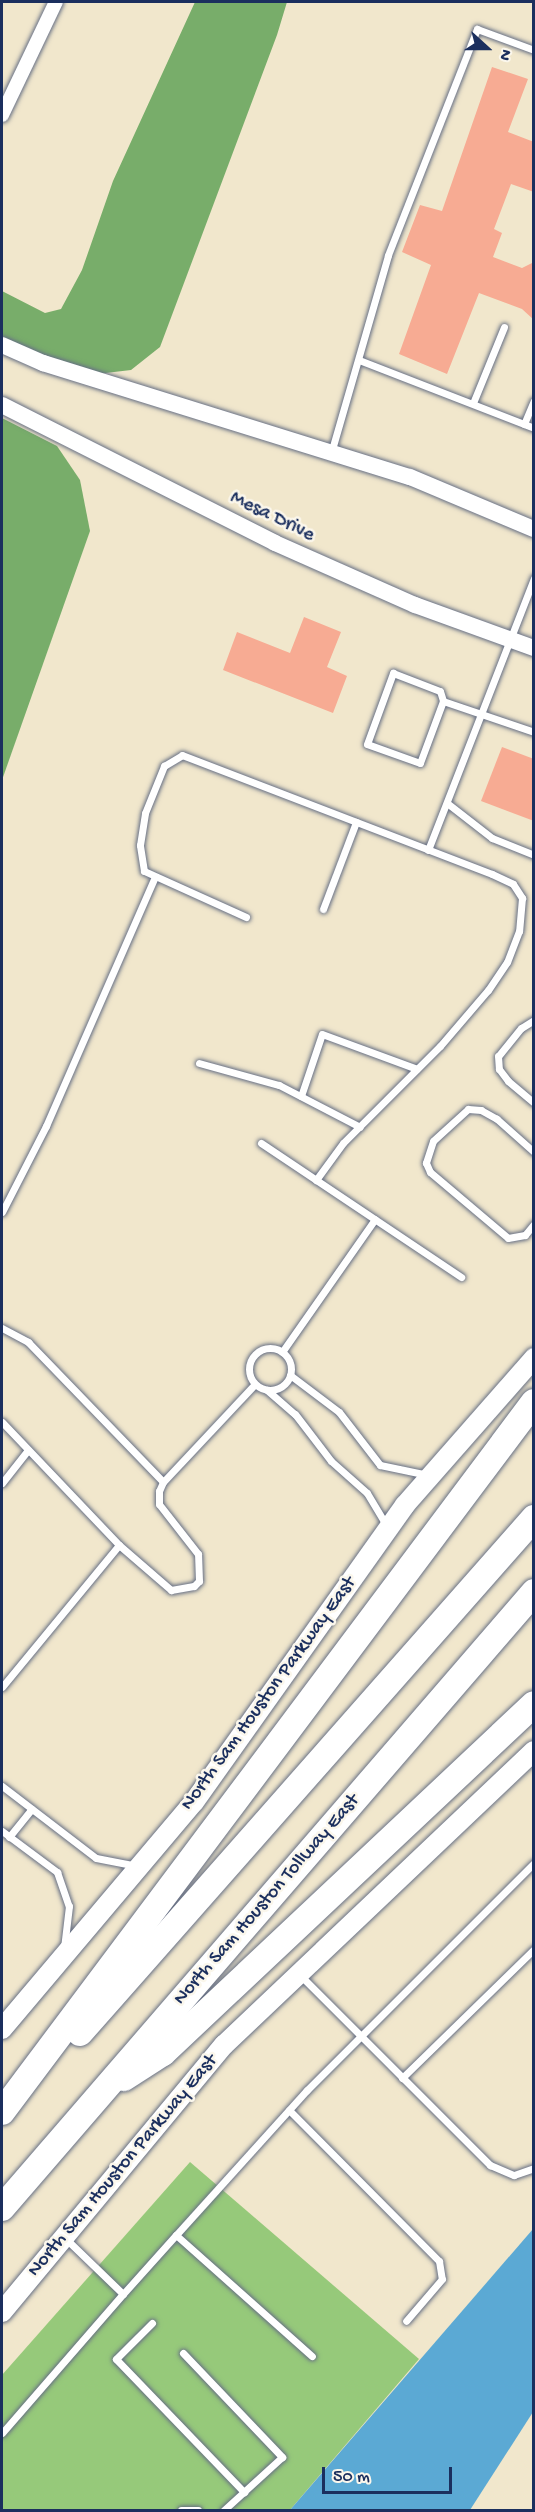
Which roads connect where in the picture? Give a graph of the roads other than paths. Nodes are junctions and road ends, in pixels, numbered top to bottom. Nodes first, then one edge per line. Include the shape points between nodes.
1 (51, 3) edge
2 (534, 50) edge
3 (2, 115) edge
4 (504, 327) dead end
5 (2, 345) edge
6 (359, 360) junction
7 (534, 401) edge
8 (473, 403) junction
9 (2, 405) edge
10 (524, 424) junction
11 (534, 428) edge
12 (331, 453) junction
13 (534, 529) edge
14 (534, 578) edge
15 (507, 640) junction
16 (534, 648) edge
17 (443, 701) junction
18 (480, 714) junction
19 (534, 732) edge
20 (447, 803) junction
21 (356, 822) junction
22 (428, 850) junction
23 (534, 855) edge
24 (155, 877) junction
25 (323, 909) dead end
26 (246, 917) dead end
27 (534, 1020) edge
28 (199, 1063) dead end
29 (417, 1070) junction
30 (301, 1096) junction
31 (534, 1102) edge
32 (360, 1127) junction
33 (261, 1143) dead end
34 (534, 1152) edge
35 (316, 1180) junction
36 (2, 1212) edge
37 (375, 1219) junction
38 (534, 1224) edge
39 (461, 1277) dead end
40 (2, 1328) edge
41 (282, 1352) junction
42 (534, 1358) edge
43 (290, 1375) junction
44 (255, 1384) junction
45 (267, 1390) junction
46 (534, 1402) edge
47 (2, 1422) edge
48 (28, 1450) junction
49 (431, 1475) junction
50 (163, 1482) junction
51 (2, 1484) edge
52 (534, 1518) edge
53 (388, 1528) junction
54 (119, 1545) junction
55 (534, 1592) edge
56 (2, 1687) edge
57 (534, 1704) edge
58 (534, 1750) edge
59 (2, 1786) edge
60 (32, 1809) junction
61 (2, 1831) edge
62 (9, 1837) junction
63 (534, 1863) edge
64 (139, 1866) junction
65 (534, 1949) edge
66 (64, 1956) junction
67 (299, 1973) junction
68 (2, 2029) edge
69 (360, 2035) junction
70 (402, 2078) junction
71 (99, 2094) junction
72 (288, 2110) junction
73 (2, 2112) edge
74 (2, 2124) edge
75 (534, 2168) edge
76 (2, 2208) edge
77 (176, 2235) junction
78 (64, 2237) junction
79 (123, 2294) junction
80 (2, 2312) edge
81 (406, 2321) dead end
82 (152, 2323) dead end
83 (183, 2353) dead end
84 (312, 2356) dead end
85 (2, 2433) edge
86 (244, 2492) junction
87 (181, 2511) edge
88 (198, 2511) edge
89 (224, 2511) edge

1 - 3 street
2 - 6 lane via 477,29 388,255
4 - 8 lane
5 - 12 street via 43,363
6 - 8 lane
6 - 12 lane
7 - 10 lane
8 - 10 lane
9 - 15 street, Mesa Drive via 275,543 415,605
10 - 11 lane
12 - 13 street via 410,477
14 - 15 lane
15 - 16 street, Mesa Drive
15 - 18 lane
17 - 17 lane via 440,691 393,674 367,744 420,763
17 - 18 lane
18 - 19 lane
18 - 20 lane
20 - 22 lane
20 - 23 lane via 492,838
21 - 22 lane
21 - 24 lane via 182,755 164,766 145,813 141,859 144,870
21 - 25 lane
22 - 29 lane via 513,884 522,898 519,931 507,962 488,990
24 - 26 lane
24 - 36 lane via 46,1126
27 - 31 lane via 521,1028 498,1056 499,1069 508,1081
28 - 30 lane via 279,1085
29 - 30 lane via 322,1034
29 - 32 lane
30 - 32 lane
32 - 35 lane
33 - 35 lane
34 - 38 lane via 497,1119 481,1110 468,1109 433,1141 426,1163 430,1172 508,1238 525,1235
35 - 37 lane
37 - 39 lane
37 - 41 lane
40 - 50 lane via 28,1342
41 - 43 lane via 290,1362
41 - 44 lane via 270,1348 254,1356 249,1367
42 - 49 main road, North Sam Houston Parkway East
43 - 45 lane via 283,1385
43 - 49 lane via 339,1412 380,1465
44 - 45 lane
44 - 50 lane
45 - 53 lane via 295,1414 331,1461 367,1493
46 - 73 highway
47 - 48 lane
48 - 51 lane
48 - 54 lane
49 - 53 main road, North Sam Houston Parkway East
50 - 54 lane via 159,1504 198,1554 199,1581 194,1586 171,1590
52 - 74 highway
53 - 64 main road, North Sam Houston Parkway East via 194,1802
54 - 56 lane
55 - 71 highway, North Sam Houston Tollway East
57 - 71 highway via 163,2053
58 - 67 main road, North Sam Houston Parkway East
59 - 60 lane
60 - 62 lane
60 - 64 lane via 96,1858
61 - 62 lane
62 - 66 lane via 57,1872 69,1906
63 - 69 lane
64 - 66 main road, North Sam Houston Parkway East
65 - 70 lane
66 - 68 main road, North Sam Houston Parkway East
67 - 69 lane
67 - 78 main road, North Sam Houston Parkway East via 224,2044
69 - 70 lane
69 - 72 lane
70 - 75 lane via 490,2165 514,2175
71 - 76 highway, North Sam Houston Tollway East
72 - 77 lane
72 - 81 lane via 439,2261 442,2279
77 - 79 lane
77 - 84 lane
78 - 79 lane
78 - 80 main road, North Sam Houston Parkway East
79 - 85 lane
82 - 86 lane via 116,2359
83 - 86 lane via 282,2457
86 - 89 lane
87 - 88 lane

